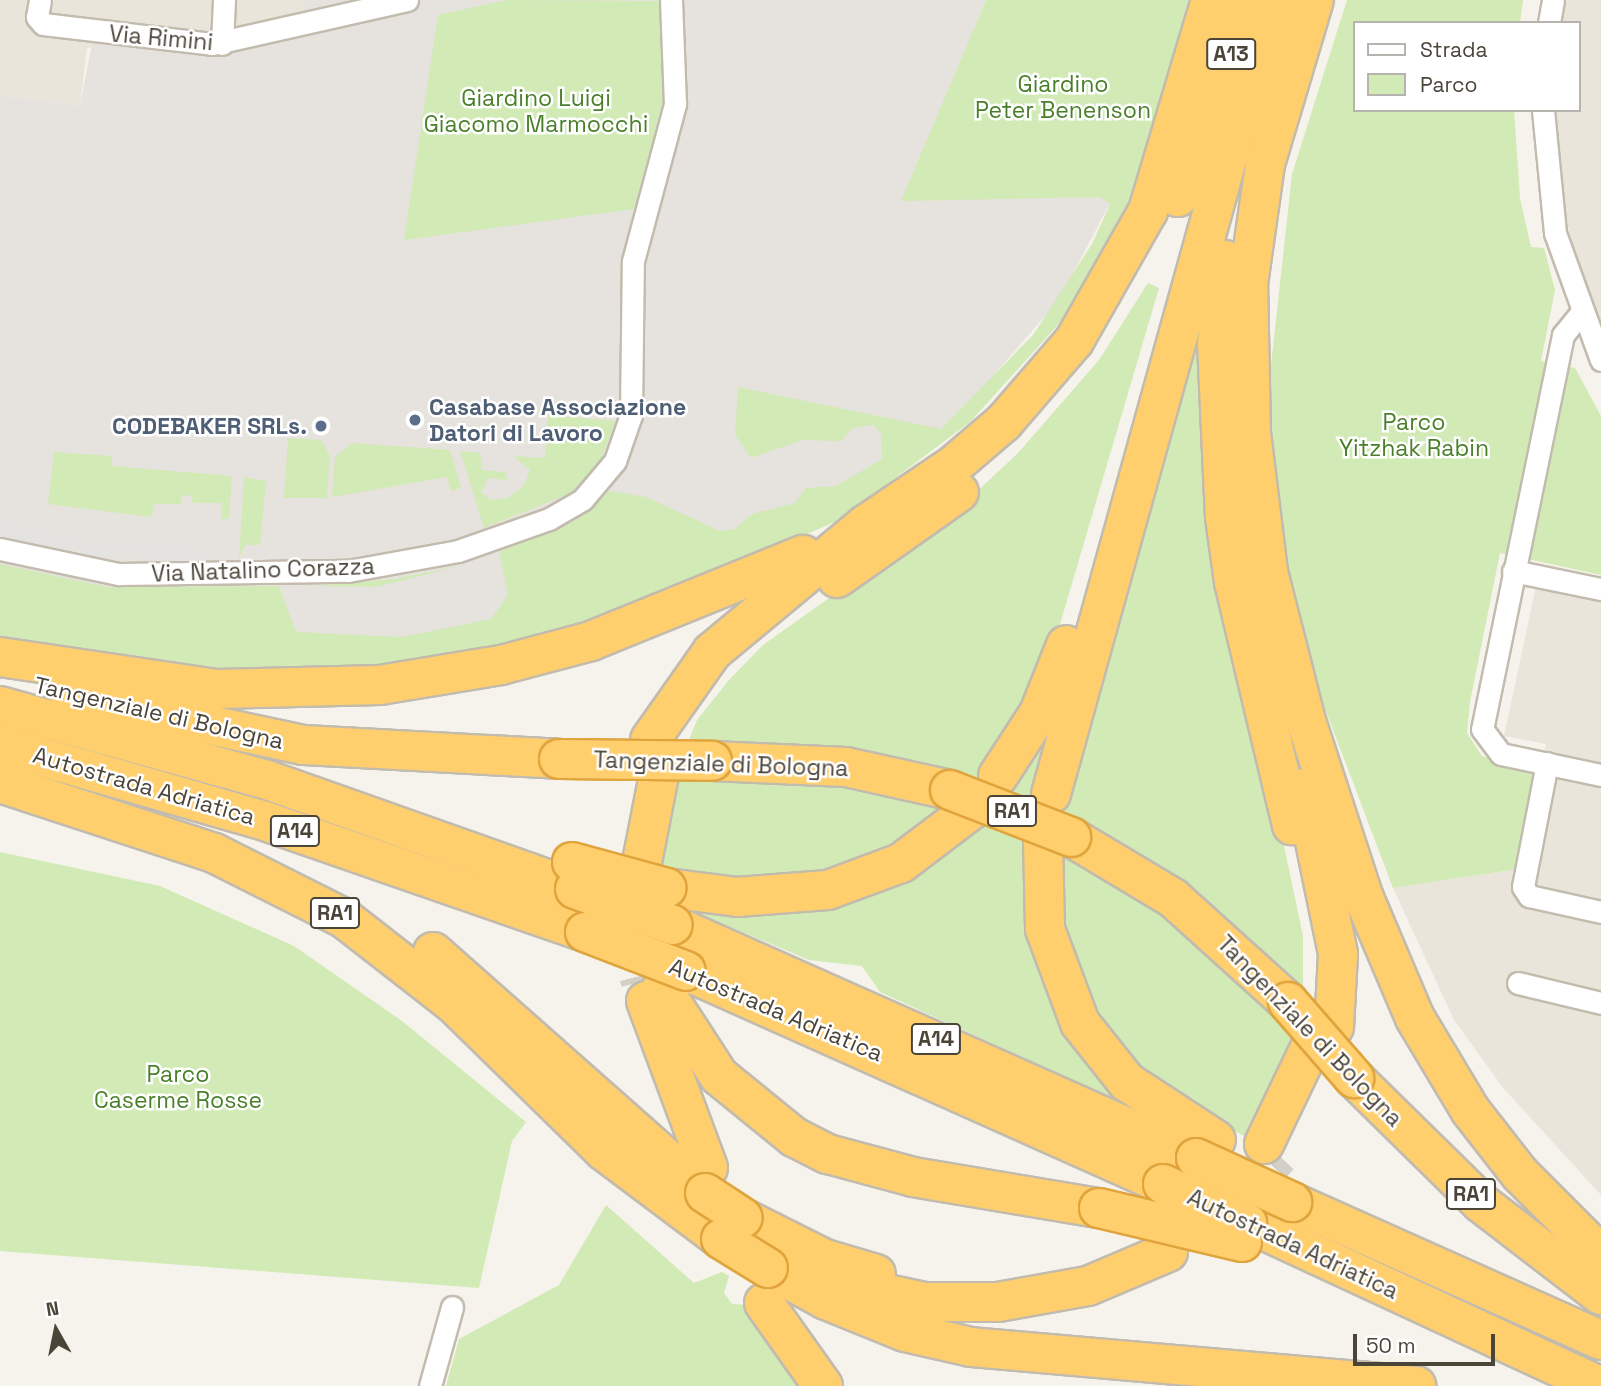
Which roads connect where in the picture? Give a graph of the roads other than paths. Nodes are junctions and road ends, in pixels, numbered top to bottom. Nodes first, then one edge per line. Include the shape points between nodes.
1 (224, 0) edge
2 (407, 0) edge
3 (671, 0) edge
4 (1246, 0) edge
5 (1274, 0) edge
6 (1280, 0) edge
7 (1314, 0) edge
8 (1553, 0) edge
9 (1208, 7) edge
10 (39, 10) edge
11 (1549, 21) edge
12 (222, 44) junction
13 (1216, 109) junction
14 (1543, 112) edge
15 (1248, 279) junction
16 (1580, 314) junction
17 (1601, 360) edge
18 (865, 526) junction
19 (0, 549) edge
20 (1513, 571) junction
21 (1601, 589) edge
22 (0, 657) edge
23 (0, 676) edge
24 (0, 706) edge
25 (0, 745) edge
26 (0, 756) edge
27 (655, 758) junction
28 (1547, 764) junction
29 (1601, 775) edge
30 (998, 776) dead end
31 (0, 783) edge
32 (1051, 794) dead end
33 (960, 800) junction
34 (0, 808) edge
35 (1057, 838) junction
36 (214, 853) junction
37 (643, 873) junction
38 (573, 875) junction
39 (1601, 912) edge
40 (663, 980) junction
41 (1518, 983) dead end
42 (1601, 1003) edge
43 (1321, 1038) junction
44 (1206, 1149) junction
45 (1272, 1150) tunnel mouth
46 (729, 1230) junction
47 (1251, 1235) junction
48 (1153, 1249) dead end
49 (1601, 1255) edge
50 (1601, 1295) edge
51 (452, 1307) dead end
52 (1601, 1340) edge
53 (430, 1386) edge
54 (823, 1386) edge
55 (1416, 1386) edge
56 (1600, 1386) edge

1 - 12 street
2 - 12 street, Via Rimini
3 - 19 street, Via Natalino Corazza via 675,104 633,261 631,415 615,461 583,499 549,519 458,551 348,571 120,574
4 - 13 highway, A13
5 - 32 highway
6 - 43 highway via 1227,243 1217,343 1219,435 1234,582 1316,935
7 - 15 highway via 1265,164
8 - 11 street
9 - 18 highway via 1148,211 1074,341 994,430
10 - 12 street, Via Rimini
13 - 27 highway via 1134,290 1070,383 946,503 741,649
13 - 30 highway via 1062,657 1039,713
14 - 16 street via 1555,233
15 - 43 highway via 1238,429 1247,541 1332,906 1339,980
15 - 49 highway via 1251,433 1268,572 1306,721 1364,898 1415,1018 1470,1110 1520,1174
16 - 17 street
16 - 20 street via 1563,335
18 - 22 highway via 634,627 538,657 418,680 327,690 217,689
18 - 27 highway via 712,652
20 - 21 street
20 - 28 street via 1484,738 1500,754
23 - 33 highway, Tangenziale di Bologna / RA1, bridge via 304,745 559,759 846,767
24 - 38 highway, Autostrada Adriatica / A14 via 267,780
25 - 40 highway, Autostrada Adriatica / A14, bridge via 290,829 585,932
26 - 46 highway via 230,836 310,873 459,973
27 - 37 highway
28 - 29 street
28 - 39 street via 1523,887 1530,896
31 - 36 highway, RA1
33 - 35 highway, Tangenziale di Bologna / RA1, bridge
33 - 37 highway via 901,863 828,890 737,897
34 - 36 highway via 62,816
35 - 43 highway, Tangenziale di Bologna / RA1 via 1183,906
35 - 44 highway via 1045,929 1080,1023 1127,1082
36 - 46 highway, RA1 via 290,887 401,959 604,1151
37 - 38 highway, bridge
38 - 44 highway, Autostrada Adriatica / A14, bridge via 673,925
40 - 46 highway
40 - 47 highway, Autostrada Adriatica / A14, bridge via 1163,1184
40 - 47 highway, bridge via 719,1076 794,1137 828,1154 913,1177
41 - 42 street
43 - 45 highway
43 - 50 highway, Tangenziale di Bologna / RA1 via 1481,1203
44 - 52 highway, Autostrada Adriatica / A14, bridge
46 - 48 highway via 825,1259 935,1283 1046,1276
46 - 54 highway
46 - 55 highway, RA1 via 894,1327 971,1347
47 - 56 highway, Autostrada Adriatica / A14 via 1437,1311
51 - 53 street

